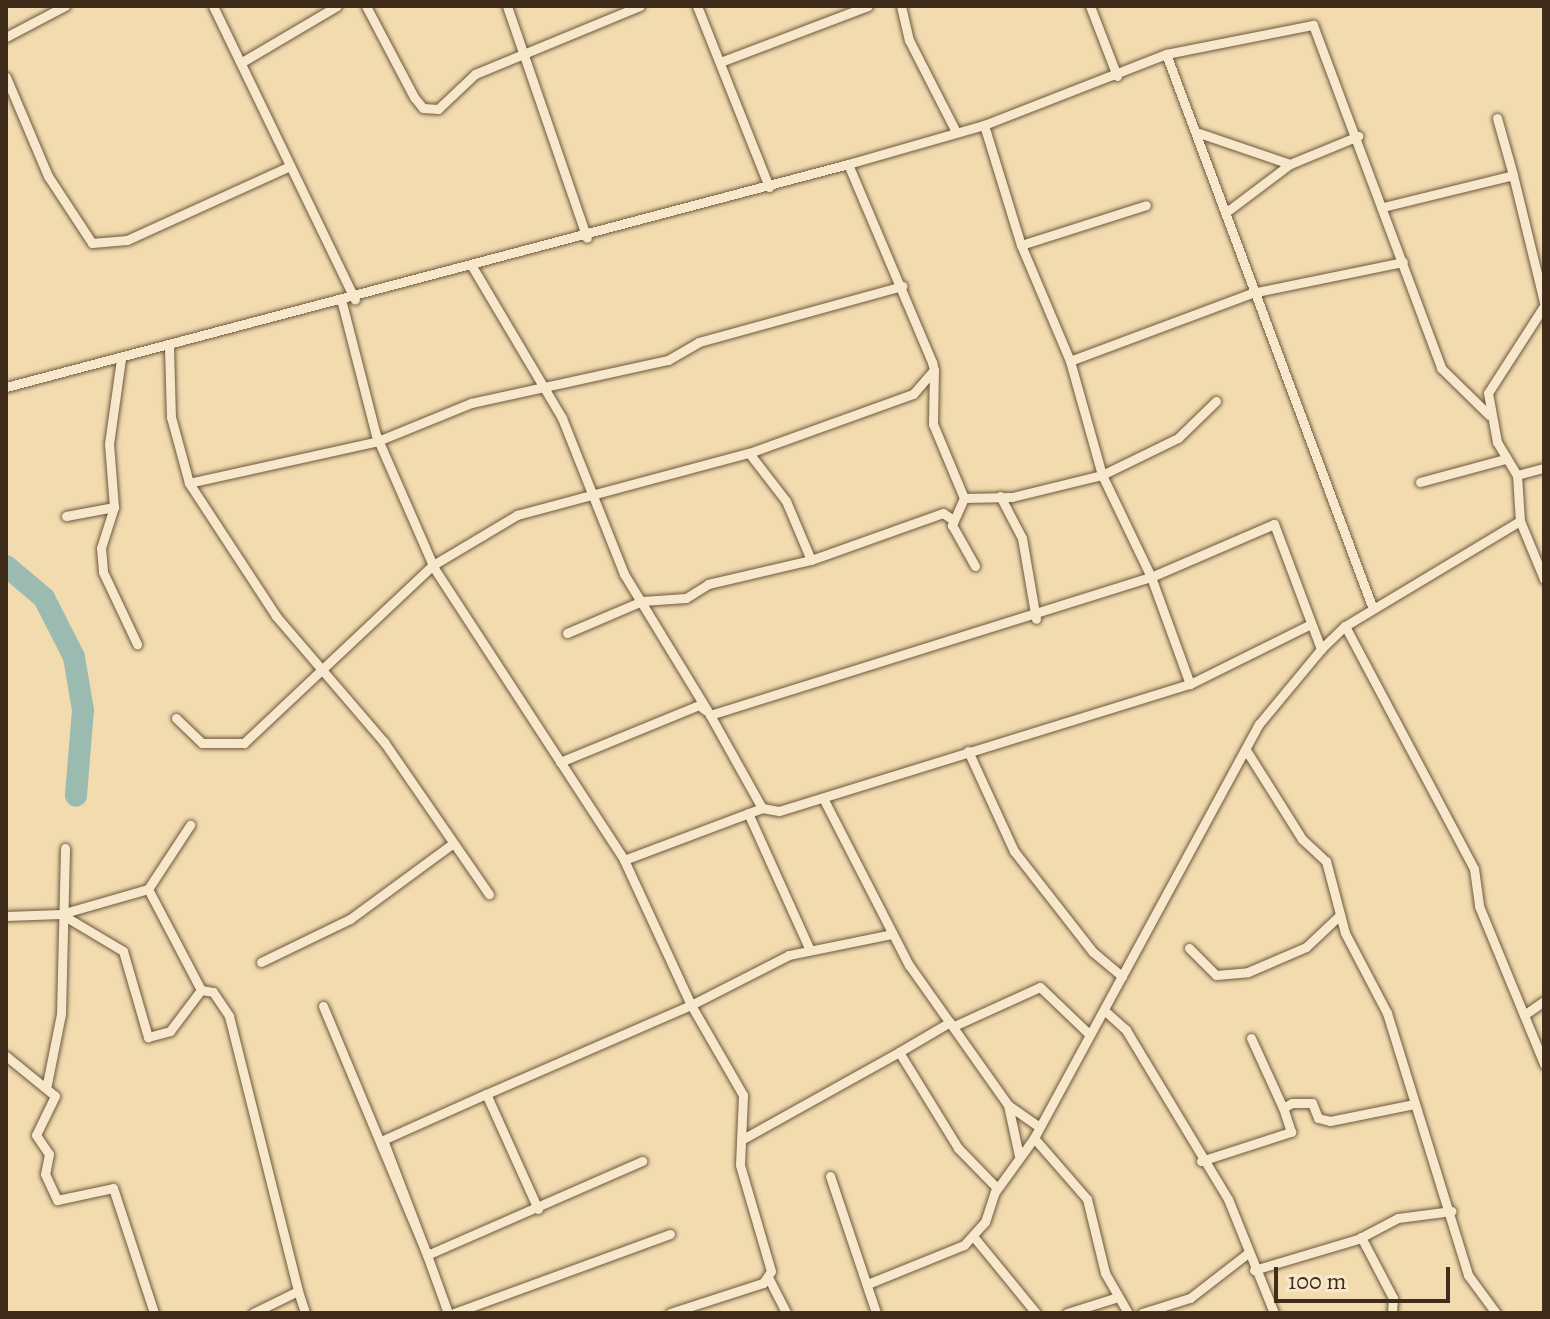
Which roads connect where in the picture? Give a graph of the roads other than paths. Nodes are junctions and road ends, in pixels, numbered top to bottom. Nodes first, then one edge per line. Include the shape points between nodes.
1 (65, 6) edge
2 (213, 6) edge
3 (337, 6) edge
4 (366, 6) edge
5 (507, 6) edge
6 (640, 6) edge
7 (697, 6) edge
8 (868, 6) edge
9 (901, 6) edge
10 (1090, 6) edge
11 (836, 9) edge
12 (6, 37) edge
13 (1166, 54) junction
14 (527, 57) junction
15 (723, 61) junction
16 (242, 62) junction
17 (1117, 76) junction
18 (6, 77) edge
19 (1497, 118) dead end
20 (984, 125) junction
21 (956, 132) junction
22 (1199, 133) junction
23 (1358, 136) junction
24 (848, 164) junction
25 (1290, 164) junction
26 (290, 166) junction
27 (1513, 175) junction
28 (769, 187) junction
29 (1146, 205) dead end
30 (1383, 207) junction
31 (1229, 210) junction
32 (587, 238) junction
33 (1021, 245) junction
34 (1403, 262) junction
35 (473, 268) junction
36 (902, 286) junction
37 (1252, 293) junction
38 (355, 300) junction
39 (342, 303) junction
40 (1544, 304) edge
41 (169, 347) junction
42 (121, 359) junction
43 (1070, 361) junction
44 (934, 370) junction
45 (6, 387) edge
46 (544, 388) junction
47 (1216, 401) dead end
48 (1489, 415) junction
49 (378, 441) junction
50 (749, 453) junction
51 (1505, 459) junction
52 (1544, 468) edge
53 (1102, 475) junction
54 (1517, 475) junction
55 (1420, 482) dead end
56 (189, 483) junction
57 (595, 495) junction
58 (1000, 496) junction
59 (964, 498) junction
60 (114, 507) junction
61 (66, 516) dead end
62 (952, 519) junction
63 (1520, 521) junction
64 (811, 560) junction
65 (433, 565) junction
66 (975, 566) dead end
67 (1151, 577) junction
68 (1544, 579) edge
69 (642, 601) junction
70 (1373, 609) junction
71 (1036, 619) junction
72 (1311, 624) junction
73 (1345, 626) junction
74 (567, 633) dead end
75 (137, 644) dead end
76 (1321, 649) junction
77 (318, 673) junction
78 (1190, 684) junction
79 (710, 715) junction
80 (176, 718) dead end
81 (1246, 750) junction
82 (968, 751) junction
83 (560, 762) junction
84 (823, 798) junction
85 (762, 808) junction
86 (748, 813) junction
87 (190, 825) dead end
88 (452, 844) junction
89 (65, 848) dead end
90 (624, 860) junction
91 (148, 889) junction
92 (489, 894) dead end
93 (61, 914) junction
94 (1340, 915) junction
95 (6, 916) edge
96 (892, 934) junction
97 (1189, 948) dead end
98 (810, 950) junction
99 (261, 962) dead end
100 (1122, 976) junction
101 (201, 990) junction
102 (1544, 1001) edge
103 (691, 1005) junction
104 (323, 1006) dead end
105 (1104, 1010) junction
106 (1524, 1015) junction
107 (952, 1024) junction
108 (1090, 1035) junction
109 (1251, 1038) dead end
110 (899, 1052) junction
111 (6, 1056) edge
112 (1544, 1064) edge
113 (47, 1084) junction
114 (486, 1094) junction
115 (1414, 1104) junction
116 (1008, 1105) junction
117 (1283, 1108) junction
118 (1038, 1126) junction
119 (1034, 1138) junction
120 (741, 1140) junction
121 (1018, 1159) junction
122 (642, 1161) dead end
123 (1201, 1161) junction
124 (830, 1176) dead end
125 (997, 1188) junction
126 (538, 1209) junction
127 (1452, 1211) junction
128 (670, 1234) dead end
129 (973, 1236) junction
130 (1361, 1237) junction
131 (1248, 1253) junction
132 (427, 1255) junction
133 (1254, 1270) junction
134 (769, 1279) junction
135 (870, 1283) junction
136 (298, 1291) junction
137 (1118, 1297) junction
138 (154, 1313) edge
139 (253, 1313) edge
140 (305, 1313) edge
141 (451, 1313) edge
142 (670, 1313) edge
143 (786, 1313) edge
144 (876, 1313) edge
145 (1036, 1313) edge
146 (1067, 1313) edge
147 (1128, 1313) edge
148 (1142, 1313) edge
149 (1274, 1313) edge
150 (1392, 1313) edge
151 (1496, 1313) edge

1 - 12 street
2 - 16 street
3 - 16 street
4 - 14 street via 423,108 438,109 475,74
5 - 14 street
6 - 14 street
7 - 15 street
8 - 11 street
9 - 21 street via 909,40
10 - 17 street
11 - 15 street
13 - 17 street
13 - 22 street
13 - 23 street via 1313,25
14 - 32 street
15 - 28 street
16 - 26 street
17 - 20 street
18 - 26 street via 48,176 92,243 127,240
19 - 27 street
20 - 21 street
20 - 33 street
21 - 24 street
22 - 25 street
22 - 31 street
23 - 25 street
23 - 30 street
24 - 28 street
24 - 36 street
25 - 31 street
26 - 38 street
27 - 30 street
27 - 40 street
28 - 32 street
29 - 33 street
30 - 34 street
31 - 37 street
32 - 35 street
33 - 43 street
34 - 37 street
34 - 48 street via 1441,368
35 - 38 street
35 - 46 street
36 - 44 street
36 - 46 street via 699,342 668,360
37 - 43 street
37 - 70 street
38 - 39 street
39 - 41 street
39 - 49 street
40 - 48 street via 1493,379
41 - 42 street
41 - 56 street via 171,417
42 - 45 street
42 - 60 street via 109,444
43 - 53 street
44 - 50 street via 902,402
44 - 59 street via 933,424
46 - 49 street via 471,403
46 - 57 street
47 - 53 street via 1178,438
48 - 51 street
49 - 56 street
49 - 65 street
50 - 57 street
50 - 64 street via 786,501
51 - 54 street
51 - 55 street
52 - 54 street
53 - 58 street
53 - 67 street
54 - 63 street
56 - 77 street
57 - 65 street via 517,515
57 - 69 street
58 - 59 street
58 - 71 street via 1022,538
59 - 62 street
60 - 61 street
60 - 75 street via 101,548 103,572
62 - 64 street via 943,513
62 - 66 street
63 - 68 street
63 - 70 street
64 - 69 street via 708,584 686,598
65 - 77 street
65 - 83 street
67 - 71 street
67 - 72 street via 1274,524
67 - 78 street
69 - 74 street
69 - 79 street
70 - 73 street
71 - 79 street
72 - 76 street
72 - 78 street
73 - 76 street
73 - 106 street via 1474,869 1479,906
76 - 81 street
77 - 80 street via 244,743 202,743
77 - 88 street via 384,742
78 - 82 street
79 - 83 street via 699,705
79 - 85 street
81 - 94 street via 1302,839 1326,861
81 - 100 street
82 - 84 street
82 - 100 street via 1014,851 1093,952
83 - 90 street
84 - 85 street via 779,811
84 - 96 street
85 - 86 street
86 - 90 street
86 - 98 street
87 - 91 street
88 - 92 street
88 - 99 street via 350,919
89 - 93 street
90 - 103 street
91 - 93 street
91 - 101 street
93 - 95 street
93 - 101 street via 123,951 148,1037 170,1031
93 - 113 street via 61,1014
94 - 97 street via 1306,947 1248,972 1216,975
94 - 115 street via 1387,1013
96 - 98 street
96 - 107 street
98 - 103 street
100 - 105 street
101 - 136 street via 213,992 229,1016
102 - 106 street
103 - 114 street
103 - 120 street via 743,1095
104 - 132 street
105 - 108 street
105 - 123 street via 1126,1030
106 - 112 street
107 - 108 street via 1040,987
107 - 110 street
107 - 116 street
108 - 118 street
109 - 117 street
110 - 120 street
110 - 125 street via 958,1148
111 - 113 street via 20,1073
113 - 138 street via 55,1096 36,1135 49,1154 45,1174 57,1200 113,1188
114 - 126 street
114 - 132 street via 383,1140
115 - 117 street via 1330,1121 1318,1118 1312,1103
115 - 127 street
116 - 118 street
116 - 121 street
117 - 123 street via 1291,1132
118 - 119 street
119 - 121 street
119 - 137 street via 1087,1199
120 - 134 street via 743,1184 771,1261
121 - 125 street
122 - 126 street
123 - 131 street via 1228,1199
124 - 135 street
125 - 129 street
126 - 132 street
127 - 130 street via 1398,1218
127 - 151 street via 1468,1275
128 - 141 street
129 - 135 street
129 - 145 street
130 - 133 street
130 - 150 street via 1393,1298
131 - 133 street
131 - 148 street via 1190,1298
132 - 141 street
133 - 149 street
134 - 142 street
134 - 143 street
135 - 144 street
136 - 139 street
136 - 140 street
137 - 146 street
137 - 147 street

